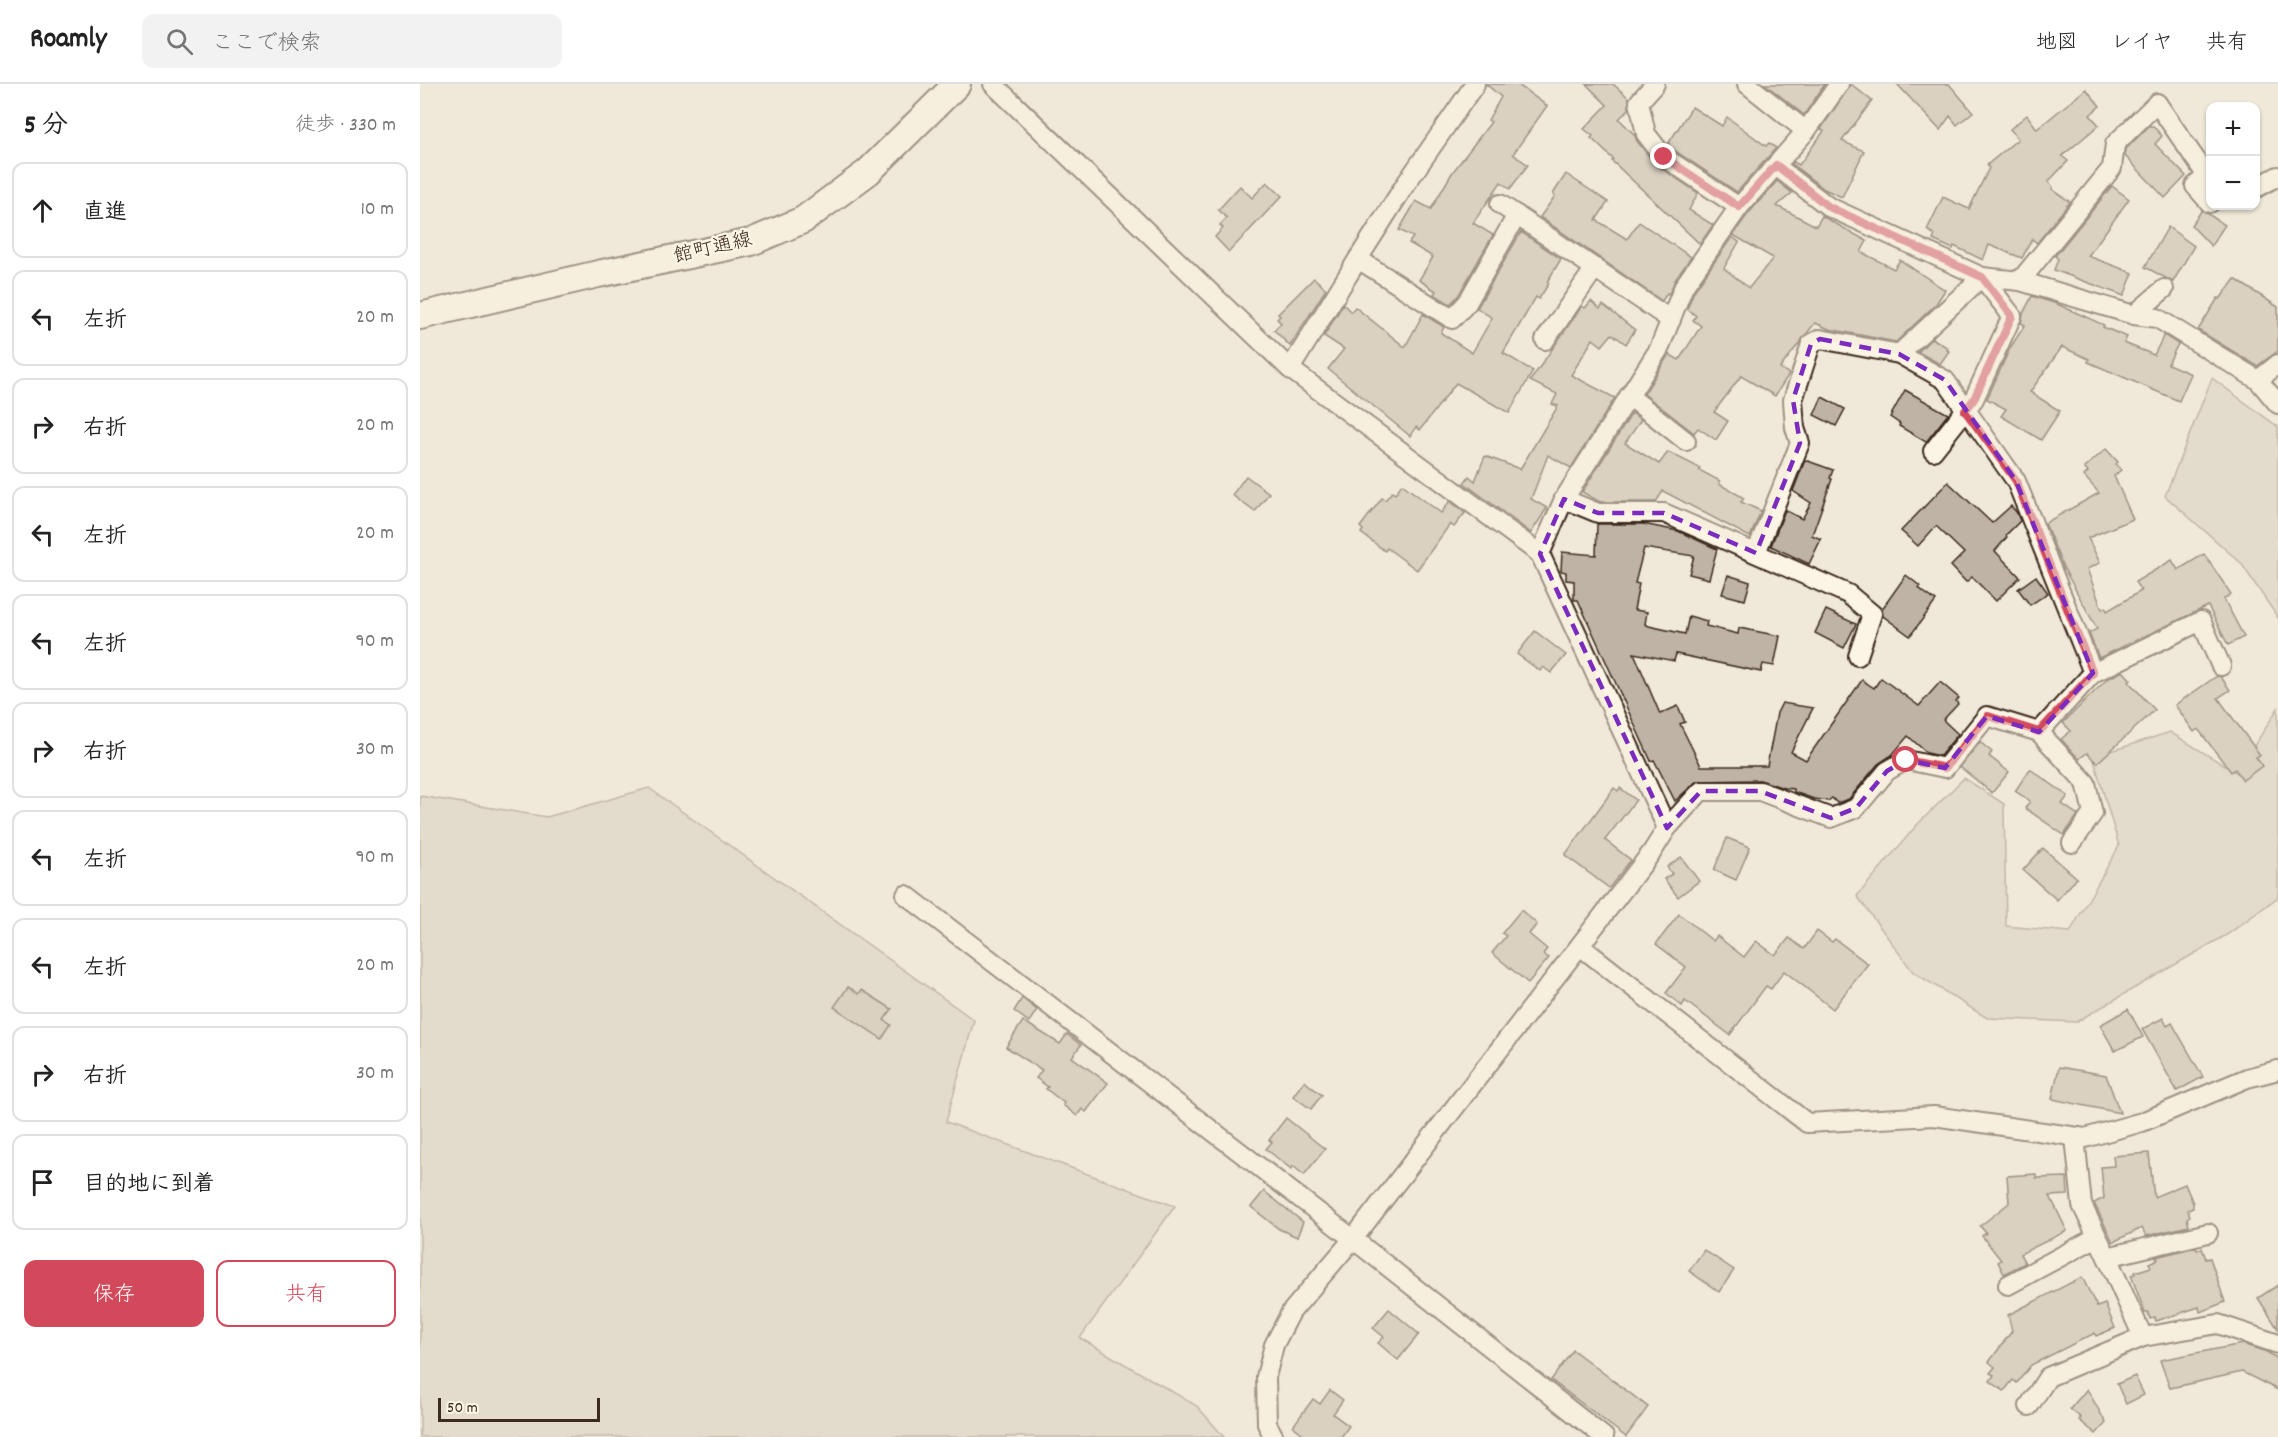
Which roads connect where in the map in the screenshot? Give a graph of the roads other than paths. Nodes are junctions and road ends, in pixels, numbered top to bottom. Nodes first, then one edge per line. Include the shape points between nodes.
1 (957, 84) edge
2 (993, 84) edge
3 (1475, 84) edge
4 (1655, 84) edge
5 (1747, 84) edge
6 (1839, 84) edge
7 (1806, 131) junction
8 (1776, 165) junction
9 (2206, 175) edge
10 (2278, 176) edge
11 (2206, 177) edge
12 (2260, 186) edge
13 (2206, 198) edge
14 (1500, 204) dead end
15 (1739, 207) junction
16 (1517, 215) junction
17 (1358, 259) junction
18 (1595, 268) junction
19 (1982, 277) junction
20 (2020, 281) junction
21 (2164, 290) dead end
22 (2134, 315) junction
23 (420, 316) edge
24 (1671, 320) junction
25 (1545, 340) dead end
26 (1899, 354) junction
27 (2278, 364) edge
28 (1290, 369) junction
29 (2258, 380) junction
30 (1629, 396) junction
31 (2278, 404) edge
32 (1965, 411) junction
33 (1686, 441) dead end
34 (1933, 451) dead end
35 (1564, 499) junction
36 (1756, 553) junction
37 (1540, 554) junction
38 (1858, 656) dead end
39 (2221, 666) dead end
40 (2093, 673) junction
41 (2039, 732) junction
42 (1667, 828) junction
43 (2072, 843) dead end
44 (906, 895) dead end
45 (1580, 946) junction
46 (2278, 1070) edge
47 (2075, 1137) junction
48 (2208, 1233) dead end
49 (2097, 1237) junction
50 (1353, 1239) junction
51 (2107, 1257) junction
52 (2008, 1286) dead end
53 (2143, 1337) junction
54 (2278, 1344) edge
55 (2029, 1406) dead end
56 (1274, 1437) edge
57 (1604, 1437) edge

1 - 23 main road, 館町通線 via 868,172 803,220 751,242
2 - 28 street
3 - 17 street
4 - 15 street via 1640,102 1646,134 1664,157
5 - 7 street
6 - 7 street
7 - 8 street
8 - 15 street
8 - 19 street via 1829,207
9 - 20 street via 2157,103 2115,144 2112,168
10 - 12 street
11 - 13 street via 2195,186
14 - 16 street
15 - 24 street via 1684,286
16 - 17 street via 1467,303 1452,319
16 - 18 street
17 - 28 street
18 - 24 street
18 - 25 street
19 - 20 street
19 - 26 street
19 - 32 street via 2012,316
20 - 22 street
21 - 22 street
22 - 29 street via 2157,318
24 - 30 street via 1659,349
26 - 32 street via 1945,380
26 - 36 street via 1820,339 1810,344 1793,400 1800,443
27 - 29 street
28 - 37 street
29 - 31 street
30 - 33 street
30 - 35 street
32 - 34 street
32 - 40 street via 2016,481
35 - 36 street via 1598,513 1664,513
35 - 37 street
36 - 38 street via 1848,594 1872,614
37 - 42 street
39 - 40 street via 2201,621
40 - 41 street
41 - 42 street via 1988,716 1945,768 1906,760 1887,771 1856,808 1831,818 1760,791 1701,791
41 - 43 street via 2086,783 2093,813
42 - 45 street
44 - 50 street
45 - 47 street via 1807,1123 1934,1116
45 - 50 street
46 - 47 street via 2247,1078 2142,1122 2085,1138
47 - 49 street via 2082,1205
48 - 51 street
49 - 51 street
49 - 52 street
50 - 56 street via 1291,1312 1274,1345 1266,1377 1268,1424
50 - 57 street
51 - 53 street
53 - 54 street via 2218,1324
53 - 55 street via 2048,1377

